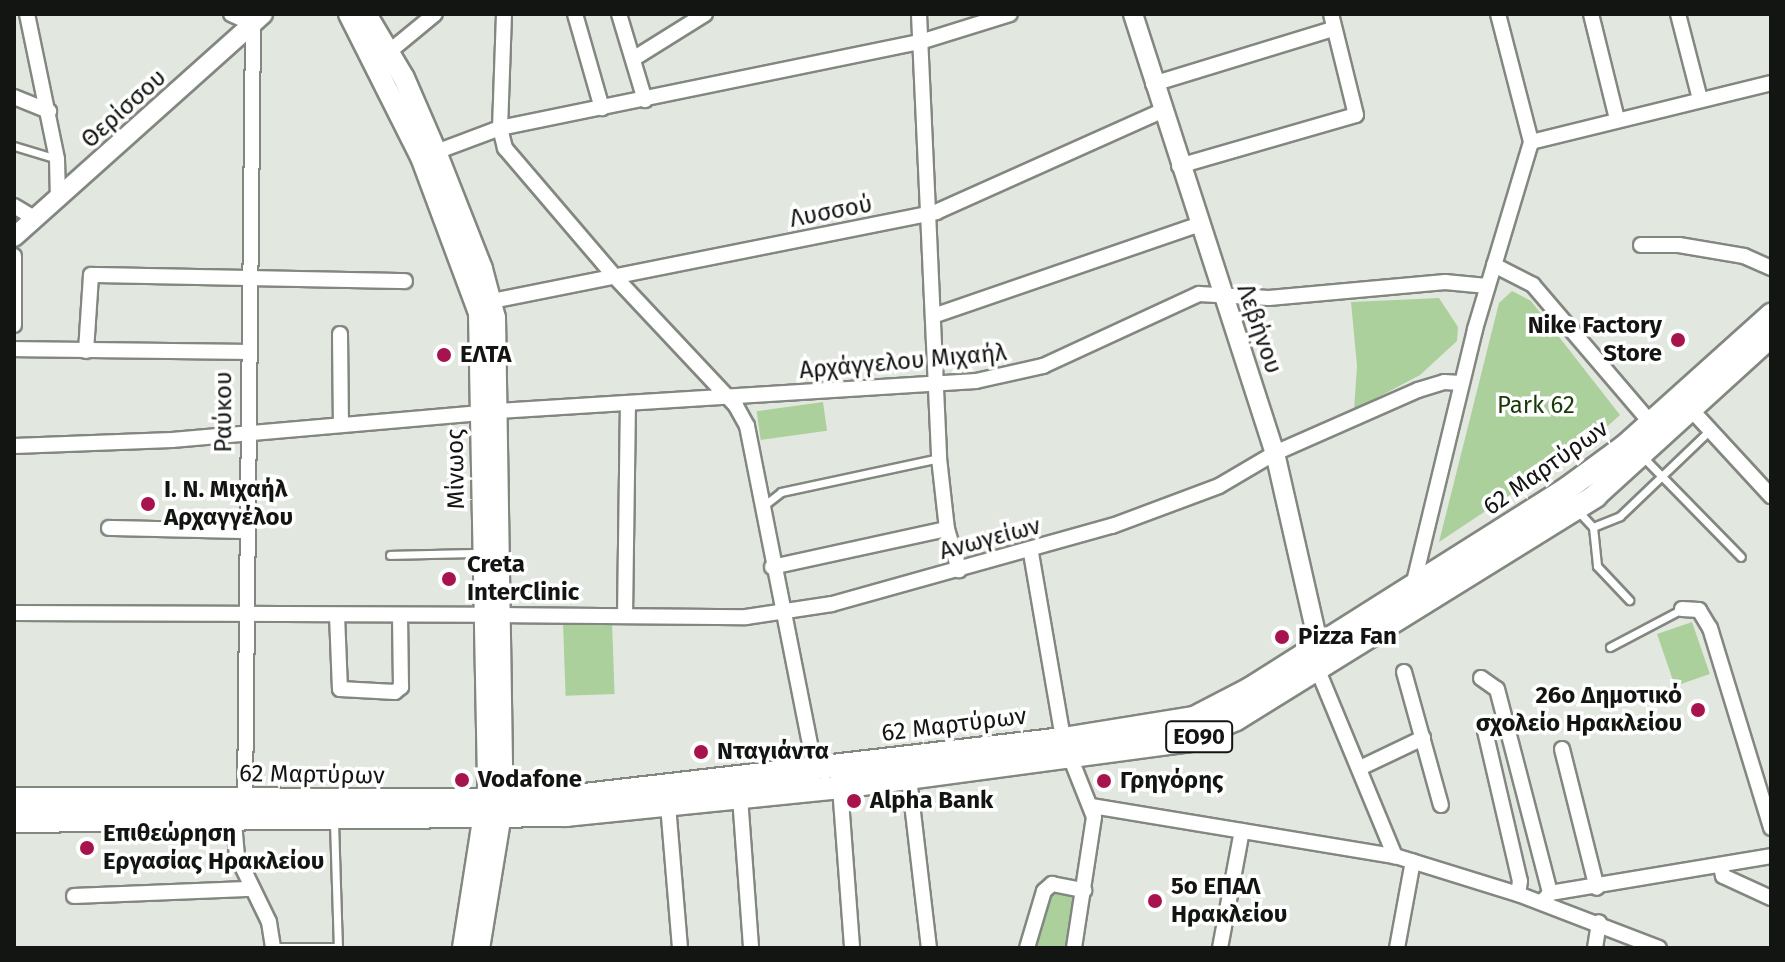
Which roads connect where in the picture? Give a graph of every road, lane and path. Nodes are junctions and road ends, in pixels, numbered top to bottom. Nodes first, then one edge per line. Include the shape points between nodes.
1 (27, 14) edge
2 (349, 14) edge
3 (366, 14) edge
4 (435, 14) edge
5 (504, 14) edge
6 (575, 14) edge
7 (619, 14) edge
8 (705, 14) edge
9 (919, 14) edge
10 (1010, 14) edge
11 (1133, 14) edge
12 (1498, 14) edge
13 (1591, 14) edge
14 (1678, 14) edge
15 (245, 16) edge
16 (1332, 21) edge
17 (920, 42) junction
18 (390, 51) junction
19 (633, 59) junction
20 (1771, 83) edge
21 (1153, 84) junction
22 (14, 97) edge
23 (1700, 99) junction
24 (645, 100) junction
25 (602, 108) junction
26 (49, 111) junction
27 (1162, 111) junction
28 (1617, 119) junction
29 (500, 128) junction
30 (1531, 142) junction
31 (14, 146) edge
32 (436, 152) junction
33 (57, 159) junction
34 (1179, 166) junction
35 (58, 200) junction
36 (14, 206) edge
37 (928, 214) junction
38 (34, 218) junction
39 (1198, 225) junction
40 (14, 237) edge
41 (1641, 245) dead end
42 (14, 256) edge
43 (1494, 265) junction
44 (1771, 268) edge
45 (247, 275) junction
46 (615, 277) junction
47 (405, 281) dead end
48 (1487, 286) junction
49 (1223, 297) junction
50 (492, 301) junction
51 (1771, 315) edge
52 (933, 316) junction
53 (14, 325) edge
54 (340, 334) dead end
55 (1771, 336) edge
56 (14, 349) edge
57 (86, 351) junction
58 (246, 352) junction
59 (1461, 383) junction
60 (935, 384) junction
61 (727, 399) junction
62 (1684, 402) junction
63 (628, 403) junction
64 (489, 412) junction
65 (1650, 422) junction
66 (341, 423) junction
67 (1710, 430) junction
68 (246, 433) junction
69 (14, 446) edge
70 (1275, 453) junction
71 (1642, 456) junction
72 (939, 458) junction
73 (1661, 476) junction
74 (1771, 496) edge
75 (761, 507) junction
76 (1576, 508) junction
77 (1593, 527) junction
78 (109, 528) dead end
79 (947, 529) junction
80 (246, 531) junction
81 (483, 553) junction
82 (1031, 553) junction
83 (390, 555) dead end
84 (1741, 557) dead end
85 (772, 567) junction
86 (959, 570) junction
87 (1413, 586) junction
88 (1629, 600) dead end
89 (1682, 609) joint
90 (14, 613) edge
91 (783, 614) junction
92 (337, 615) junction
93 (400, 615) junction
94 (492, 615) junction
95 (247, 616) junction
96 (625, 616) junction
97 (1610, 647) dead end
98 (1320, 659) junction
99 (1404, 672) dead end
100 (1481, 678) dead end
101 (1485, 731) dead end
102 (1423, 738) junction
103 (1066, 748) junction
104 (1562, 749) dead end
105 (815, 768) junction
106 (1360, 768) junction
107 (909, 778) junction
108 (840, 787) junction
109 (740, 797) junction
110 (14, 799) edge
111 (245, 801) junction
112 (668, 805) junction
113 (1441, 805) dead end
114 (1092, 806) junction
115 (495, 810) junction
116 (14, 821) edge
117 (334, 821) junction
118 (234, 822) junction
119 (1771, 828) edge
120 (1242, 831) junction
121 (1395, 856) junction
122 (1771, 856) edge
123 (1413, 861) junction
124 (1721, 867) junction
125 (1597, 888) junction
126 (252, 889) junction
127 (1084, 890) junction
128 (1518, 894) junction
129 (74, 896) dead end
130 (1546, 898) junction
131 (1771, 898) edge
132 (1599, 922) junction
133 (338, 947) edge
134 (1656, 947) edge
135 (273, 948) edge
136 (463, 948) edge
137 (479, 948) edge
138 (680, 948) edge
139 (751, 948) edge
140 (852, 948) edge
141 (929, 948) edge
142 (1027, 948) edge
143 (1074, 948) edge
144 (1220, 948) edge
145 (1397, 948) edge
146 (1595, 948) edge

1 - 26 street
2 - 64 main road, Μίνωος via 416,145 475,295
3 - 18 main road, Μίνωος
4 - 18 street
5 - 29 street
6 - 25 street
7 - 19 street
8 - 19 street
9 - 17 street
10 - 17 street
11 - 21 street, Λεβήνου
12 - 30 street
13 - 28 street
14 - 23 street
15 - 35 street, Θερίσσου
15 - 45 street, Ραύκου
16 - 21 street
16 - 34 street via 1356,115
17 - 24 street
17 - 37 street
18 - 32 main road, Μίνωος
19 - 24 street
20 - 23 street
21 - 27 street, Λεβήνου
22 - 26 street
23 - 28 street
24 - 25 street
25 - 29 street
26 - 33 street
27 - 34 street, Λεβήνου
27 - 37 street, Λυσσού
28 - 30 street
29 - 32 street
29 - 46 street via 512,157
30 - 43 street
31 - 33 lane
32 - 50 main road, Μίνωος
33 - 35 street
34 - 39 street, Λεβήνου
35 - 38 street, Θερίσσου
36 - 38 street
37 - 46 street, Λυσσού
37 - 52 street
38 - 40 street, Θερίσσου
39 - 49 street, Λεβήνου
39 - 52 street
41 - 44 street via 1731,254
42 - 53 street
43 - 48 street
43 - 65 street via 1533,285
45 - 47 street
45 - 57 street via 91,275
45 - 58 street, Ραύκου
46 - 50 street, Λυσσού
46 - 61 street
48 - 49 street, Αρχάγγελου Μιχαήλ via 1445,282 1304,296
48 - 59 street
49 - 60 street, Αρχάγγελου Μιχαήλ via 1193,296 1025,372
49 - 70 street, Λεβήνου
50 - 64 main road, Μίνωος
51 - 62 main road, 62 Μαρτύρων / ΕΟ90
52 - 60 street
54 - 66 street
55 - 62 main road, 62 Μαρτύρων / ΕΟ90
56 - 57 street
57 - 58 street
58 - 68 street, Ραύκου
59 - 70 street, Ανωγείων via 1429,385
59 - 87 street
60 - 61 street, Αρχάγγελου Μιχαήλ
60 - 72 street
61 - 63 street, Αρχάγγελου Μιχαήλ
61 - 75 street via 747,426
62 - 65 main road, 62 Μαρτύρων / ΕΟ90
62 - 67 street
62 - 71 main road, 62 Μαρτύρων / ΕΟ90
63 - 64 street, Αρχάγγελου Μιχαήλ
63 - 96 street
64 - 66 street, Αρχάγγελου Μιχαήλ
64 - 81 main road, Μίνωος
64 - 94 main road, Μίνωος
65 - 87 main road, 62 Μαρτύρων / ΕΟ90 via 1559,494
66 - 68 street, Αρχάγγελου Μιχαήλ
67 - 73 lane
67 - 74 street
68 - 69 street, Αρχάγγελου Μιχαήλ
68 - 80 street, Ραύκου
70 - 82 street, Ανωγείων via 1219,486
70 - 98 street, Λεβήνου
71 - 73 lane
71 - 76 main road, 62 Μαρτύρων / ΕΟ90
72 - 75 lane via 781,492
72 - 79 street
73 - 77 lane via 1620,516
73 - 84 lane
75 - 85 street
76 - 77 lane
76 - 98 main road, 62 Μαρτύρων / ΕΟ90
77 - 88 lane via 1597,566
78 - 80 street
79 - 85 street
79 - 86 street
80 - 95 street, Ραύκου
81 - 83 lane
81 - 94 main road, Μίνωος
82 - 86 street, Ανωγείων
82 - 103 street
85 - 91 street
86 - 91 street, Ανωγείων
87 - 98 main road, 62 Μαρτύρων / ΕΟ90
89 - 97 lane
89 - 119 street via 1699,610 1710,628
90 - 95 street, Ανωγείων
91 - 96 street, Ανωγείων
91 - 105 street
92 - 93 street, Ανωγείων
92 - 93 street via 340,689 395,692 401,687
92 - 95 street, Ανωγείων
93 - 94 street, Ανωγείων
94 - 96 street, Ανωγείων
94 - 115 main road, Μίνωος
95 - 111 street, Ραύκου
98 - 103 main road, 62 Μαρτύρων / ΕΟ90 via 1201,736
98 - 106 street
99 - 102 street
100 - 130 street via 1497,689
101 - 128 street via 1520,881
102 - 106 street
102 - 113 street
103 - 105 main road, 62 Μαρτύρων / ΕΟ90
103 - 107 main road, 62 Μαρτύρων / ΕΟ90
103 - 114 street
104 - 125 street
105 - 115 main road, 62 Μαρτύρων / ΕΟ90
106 - 121 street
107 - 108 main road, 62 Μαρτύρων / ΕΟ90
107 - 141 street
108 - 109 main road, 62 Μαρτύρων / ΕΟ90
108 - 140 street
109 - 112 main road, 62 Μαρτύρων / ΕΟ90
109 - 139 street
110 - 111 main road, 62 Μαρτύρων / ΕΟ90
111 - 115 main road, 62 Μαρτύρων / ΕΟ90
112 - 115 main road, 62 Μαρτύρων / ΕΟ90
112 - 138 street
114 - 120 street
114 - 127 street via 1094,831
115 - 117 main road, 62 Μαρτύρων / ΕΟ90
115 - 136 main road, Μίνωος
115 - 137 main road, Μίνωος
116 - 118 main road, 62 Μαρτύρων / ΕΟ90
117 - 118 main road, 62 Μαρτύρων / ΕΟ90
117 - 133 lane
118 - 126 street via 237,856
120 - 121 street
120 - 144 street
121 - 123 street
122 - 124 street
123 - 128 street
123 - 145 street
124 - 125 street
124 - 131 street via 1723,876
125 - 130 street
126 - 129 street
126 - 135 street via 272,929
127 - 142 street via 1052,884 1044,891
127 - 143 street
128 - 130 street
130 - 132 street
132 - 134 street
132 - 146 street
133 - 135 lane

